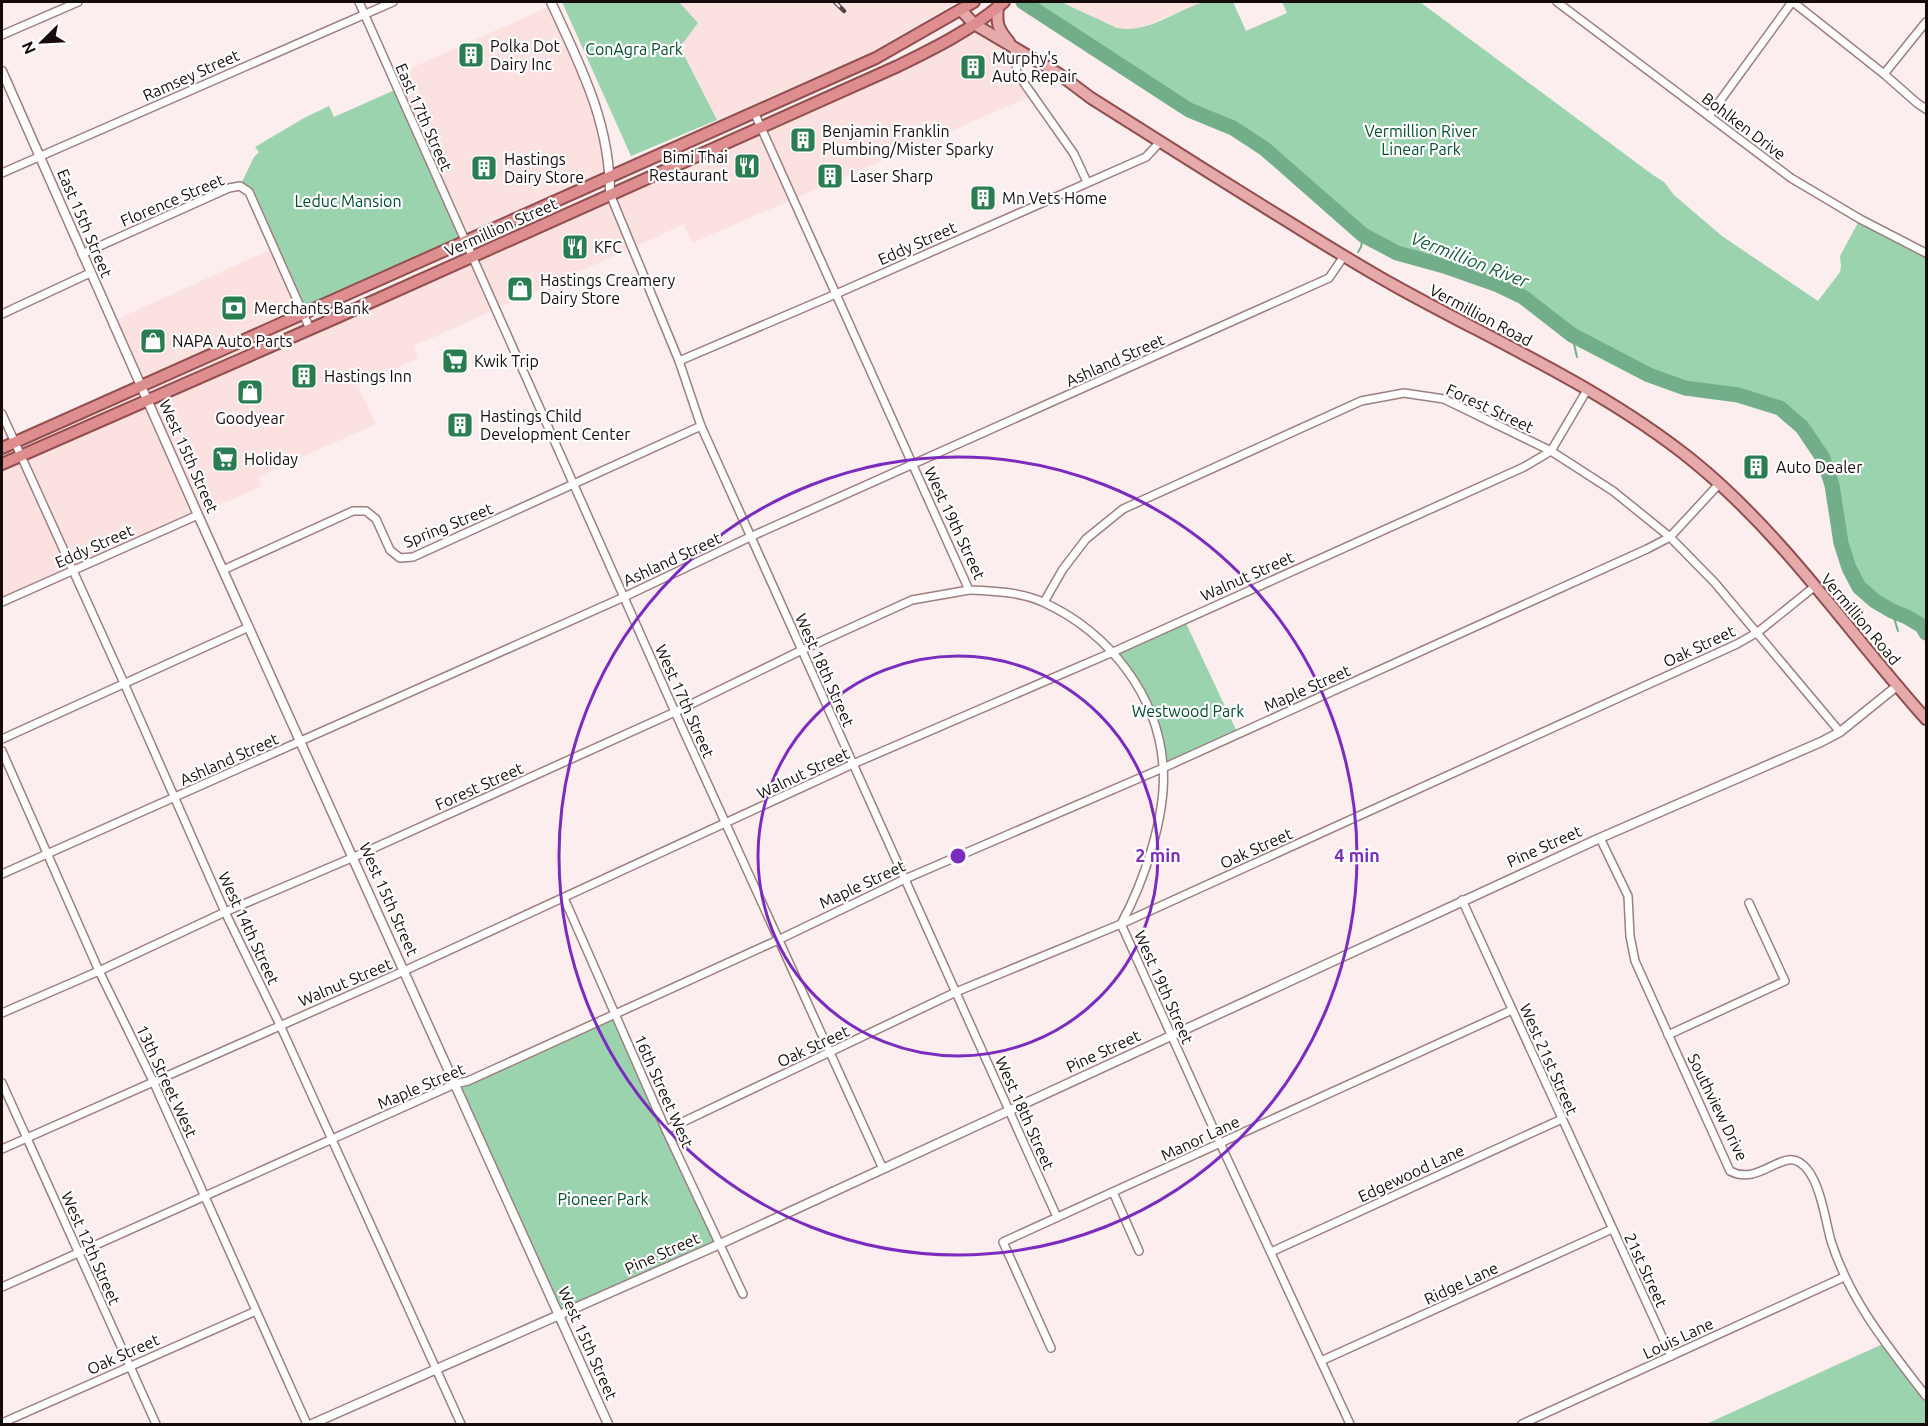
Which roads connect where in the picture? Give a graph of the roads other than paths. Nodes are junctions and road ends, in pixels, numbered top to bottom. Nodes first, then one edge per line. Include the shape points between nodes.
1 (78, 2) edge
2 (359, 2) edge
3 (393, 2) edge
4 (551, 2) edge
5 (974, 2) edge
6 (1557, 2) edge
7 (1793, 2) edge
8 (1001, 4) edge
9 (961, 10) junction
10 (364, 14) junction
11 (1926, 22) edge
12 (974, 24) junction
13 (2, 35) edge
14 (1014, 47) junction
15 (2, 71) edge
16 (1884, 74) junction
17 (1926, 109) edge
18 (754, 112) junction
19 (1709, 116) junction
20 (760, 127) junction
21 (1160, 142) junction
22 (40, 156) junction
23 (2, 173) edge
24 (610, 177) junction
25 (1088, 182) junction
26 (610, 194) junction
27 (466, 242) junction
28 (1926, 253) edge
29 (82, 254) junction
30 (472, 256) junction
31 (1344, 256) junction
32 (90, 273) junction
33 (836, 294) junction
34 (2, 314) edge
35 (303, 314) junction
36 (310, 329) junction
37 (679, 361) junction
38 (142, 386) junction
39 (1587, 390) junction
40 (148, 400) junction
41 (2, 414) edge
42 (701, 426) junction
43 (14, 442) junction
44 (2, 448) edge
45 (1551, 451) junction
46 (20, 456) junction
47 (2, 464) edge
48 (914, 466) junction
49 (1719, 484) junction
50 (574, 485) junction
51 (198, 515) junction
52 (750, 537) junction
53 (1670, 537) junction
54 (223, 570) junction
55 (72, 571) junction
56 (1814, 587) junction
57 (969, 590) junction
58 (624, 597) junction
59 (2, 602) edge
60 (1044, 602) junction
61 (249, 627) junction
62 (1758, 632) junction
63 (802, 650) junction
64 (1113, 652) junction
65 (124, 683) junction
66 (1897, 686) junction
67 (675, 712) junction
68 (1926, 719) edge
69 (1840, 732) junction
70 (2, 739) edge
71 (301, 741) junction
72 (2, 751) edge
73 (853, 764) junction
74 (1163, 768) junction
75 (175, 798) junction
76 (726, 823) junction
77 (1600, 838) junction
78 (47, 854) junction
79 (354, 857) junction
80 (2, 874) edge
81 (904, 879) junction
82 (564, 898) junction
83 (1462, 900) junction
84 (1749, 903) dead end
85 (225, 912) junction
86 (1121, 924) junction
87 (778, 940) junction
88 (99, 970) junction
89 (404, 971) junction
90 (956, 992) junction
91 (1512, 1010) junction
92 (2, 1013) edge
93 (615, 1015) junction
94 (280, 1025) junction
95 (1668, 1035) junction
96 (1171, 1037) junction
97 (829, 1054) junction
98 (153, 1081) junction
99 (2, 1083) edge
100 (455, 1084) junction
101 (1010, 1111) junction
102 (1562, 1119) junction
103 (666, 1130) junction
104 (26, 1138) junction
105 (332, 1139) junction
106 (1220, 1143) junction
107 (2, 1149) edge
108 (883, 1170) junction
109 (1113, 1192) junction
110 (205, 1196) junction
111 (1057, 1218) junction
112 (1612, 1229) junction
113 (720, 1244) junction
114 (1139, 1251) dead end
115 (78, 1252) junction
116 (1271, 1252) junction
117 (1844, 1277) junction
118 (2, 1287) edge
119 (742, 1294) dead end
120 (256, 1311) junction
121 (560, 1315) junction
122 (1051, 1348) dead end
123 (1671, 1356) junction
124 (1321, 1361) junction
125 (130, 1366) junction
126 (437, 1370) junction
127 (1926, 1396) edge
128 (2, 1423) edge
129 (156, 1425) edge
130 (307, 1425) edge
131 (312, 1425) edge
132 (461, 1425) edge
133 (608, 1425) edge
134 (1350, 1425) edge
135 (1522, 1425) edge

1 - 13 street
2 - 10 street, East 17th Street
3 - 10 street, Ramsey Street
4 - 24 street via 590,89 606,142
5 - 9 highway, Vermillion Street
6 - 19 street, Bohlken Drive
7 - 16 street
7 - 19 street
8 - 12 highway, Vermillion Street
8 - 14 main road via 999,29
9 - 12 main road, Vermillion Road
9 - 18 highway, Vermillion Street via 876,58
10 - 22 street, Ramsey Street
10 - 27 street, East 17th Street
11 - 16 street
12 - 14 main road, Vermillion Road
12 - 20 highway, Vermillion Street via 898,66
14 - 21 main road, Vermillion Road
14 - 25 street via 1017,73 1074,154
15 - 22 street, East 15th Street
16 - 17 street
18 - 20 street, West 19th Street
18 - 24 highway, Vermillion Street
19 - 28 street, Bohlken Drive via 1800,184
20 - 26 highway, Vermillion Street
20 - 33 street, West 19th Street
21 - 25 street, Eddy Street via 1146,157
21 - 31 main road, Vermillion Road
22 - 23 street, Ramsey Street
22 - 29 street, East 15th Street
24 - 26 street
24 - 27 highway, Vermillion Street
25 - 33 street, Eddy Street
26 - 30 highway, Vermillion Street
26 - 37 street, West 18th Street
27 - 30 street, West 17th Street
27 - 35 highway, Vermillion Street
29 - 32 street, East 15th Street
29 - 35 street, Florence Street via 240,186 249,192
30 - 36 highway, Vermillion Street
30 - 50 street, West 17th Street
31 - 39 main road, Vermillion Road
31 - 48 street, Ashland Street via 1329,279
32 - 34 street
32 - 38 street, East 15th Street
33 - 37 street, Eddy Street
33 - 48 street, West 19th Street
35 - 36 street
35 - 38 highway, Vermillion Street
36 - 40 highway, Vermillion Street
37 - 42 street, West 18th Street
38 - 40 street, West 15th Street
38 - 43 highway, Vermillion Street
39 - 45 street
39 - 49 main road, Vermillion Road via 1657,434
40 - 46 highway, Vermillion Street
40 - 51 street, West 15th Street
41 - 43 street, West 14th Street
42 - 50 street, Spring Street
42 - 52 street, West 18th Street
43 - 44 highway, Vermillion Street
43 - 46 street, West 14th Street
45 - 53 street, Forest Street via 1613,491
45 - 60 street, Forest Street via 1444,399 1404,393 1361,401 1123,509 1086,539
45 - 64 street, Walnut Street
46 - 47 highway, Vermillion Street
46 - 55 street, West 14th Street
48 - 52 street, Ashland Street
48 - 57 street, West 19th Street
49 - 53 street, Maple Street
49 - 56 main road, Vermillion Road
50 - 54 street, Spring Street via 413,557 400,558 390,550 375,519 366,511 353,511
50 - 58 street, West 17th Street
51 - 54 street, West 15th Street
51 - 55 street, Eddy Street
52 - 58 street, Ashland Street
52 - 63 street, West 18th Street
53 - 62 street, Forest Street
53 - 74 street, Maple Street
54 - 61 street, West 15th Street
55 - 59 street, Eddy Street
55 - 65 street, West 14th Street
56 - 62 street, Oak Street
56 - 66 main road, Vermillion Road
57 - 60 street, West 19th Street via 1006,592
57 - 63 street, Forest Street via 912,600
58 - 67 street, West 17th Street
58 - 71 street, Ashland Street
60 - 64 street, West 19th Street via 1081,623
61 - 65 street
61 - 71 street, West 15th Street
62 - 69 street, Forest Street
62 - 86 street, Oak Street
63 - 67 street, Forest Street
63 - 73 street, West 18th Street
64 - 73 street, Walnut Street
64 - 74 street, West 19th Street via 1148,706
65 - 70 street
65 - 75 street, West 14th Street
66 - 68 main road, Vermillion Road
66 - 69 street, Pine Street
67 - 76 street, West 17th Street
67 - 79 street, Forest Street
69 - 77 street, Pine Street
71 - 75 street, Ashland Street
71 - 79 street, West 15th Street
72 - 78 street, 13th Street West
73 - 76 street, Walnut Street
73 - 81 street, West 18th Street
74 - 81 street, Maple Street
74 - 86 street, West 19th Street via 1158,822 1133,901
75 - 78 street, Ashland Street
75 - 85 street, West 14th Street
76 - 82 street, Walnut Street
76 - 87 street, West 17th Street
77 - 83 street, Pine Street
77 - 95 street, Southview Drive via 1628,896 1635,961
78 - 80 street, Ashland Street
78 - 88 street, 13th Street West
79 - 85 street, Forest Street
79 - 89 street, West 15th Street
81 - 87 street, Maple Street
81 - 90 street, West 18th Street
82 - 89 street, Walnut Street
82 - 93 street, 16th Street West
83 - 91 street, West 21st Street
83 - 96 street, Pine Street
84 - 95 street via 1785,981
85 - 88 street, Forest Street
85 - 94 street, West 14th Street
86 - 90 street, Oak Street
86 - 96 street, West 19th Street
87 - 93 street, Maple Street
87 - 97 street, West 17th Street
88 - 92 street, Forest Street
88 - 98 street, 13th Street West
89 - 94 street, Walnut Street
89 - 100 street, West 15th Street
90 - 97 street, Oak Street
90 - 101 street, West 18th Street
91 - 102 street, West 21st Street
91 - 106 street, Manor Lane
93 - 100 street, Maple Street
93 - 103 street, 16th Street West
94 - 98 street, Walnut Street
94 - 105 street, West 14th Street
95 - 117 street, Southview Drive via 1730,1171 1749,1176 1788,1160 1799,1162 1809,1171 1820,1194
96 - 101 street, Pine Street
96 - 106 street, West 19th Street
97 - 103 street, Oak Street
97 - 108 street, West 17th Street
98 - 104 street, Walnut Street
98 - 110 street, 13th Street West
99 - 104 street, West 12th Street
100 - 105 street, Maple Street
100 - 121 street, West 15th Street
101 - 108 street, Pine Street
101 - 111 street, West 18th Street
102 - 112 street, West 21st Street
102 - 116 street, Edgewood Lane
103 - 113 street, 16th Street West
104 - 107 street, Walnut Street
104 - 115 street, West 12th Street
105 - 110 street, Maple Street
105 - 126 street, West 14th Street
106 - 109 street, Manor Lane
106 - 116 street, West 19th Street
108 - 113 street, Pine Street
109 - 111 street, Manor Lane
109 - 114 street
110 - 115 street, Maple Street
110 - 120 street, 13th Street West
111 - 122 street, Manor Lane via 1003,1242
112 - 123 street, 21st Street
112 - 124 street, Ridge Lane
113 - 119 street, 16th Street West
113 - 121 street, Pine Street
115 - 118 street, Maple Street
115 - 125 street, West 12th Street
116 - 124 street, West 19th Street
117 - 123 street, Louis Lane
117 - 127 street, Southview Drive via 1885,1342
120 - 125 street, Oak Street
120 - 130 street, 13th Street West
121 - 126 street, Pine Street
121 - 133 street, West 15th Street
123 - 135 street, Louis Lane
124 - 134 street, West 19th Street
125 - 128 street, Oak Street
125 - 129 street, West 12th Street
126 - 131 street, Pine Street
126 - 132 street, West 14th Street

